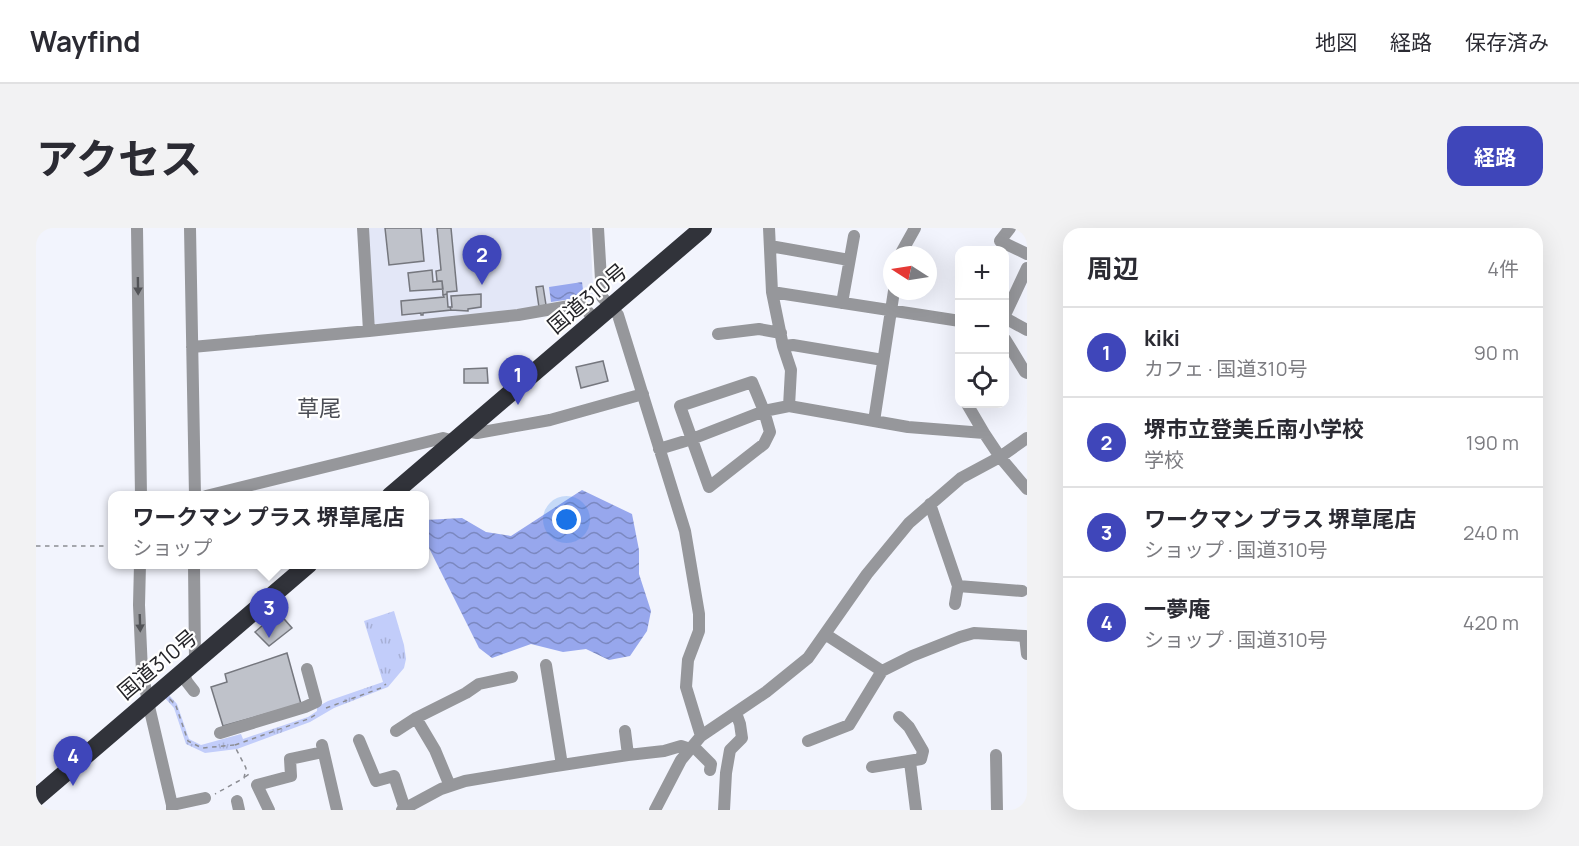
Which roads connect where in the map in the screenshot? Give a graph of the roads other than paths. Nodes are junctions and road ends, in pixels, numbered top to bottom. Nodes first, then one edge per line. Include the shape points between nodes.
1 (137, 228) edge
2 (190, 228) edge
3 (363, 228) edge
4 (598, 228) edge
5 (703, 228) edge
6 (769, 228) edge
7 (915, 228) edge
8 (1010, 228) edge
9 (854, 236) dead end
10 (770, 246) junction
11 (905, 246) edge
12 (998, 246) edge
13 (1009, 249) edge
14 (1027, 254) edge
15 (849, 260) junction
16 (1027, 268) edge
17 (772, 292) junction
18 (1022, 294) edge
19 (893, 300) edge
20 (842, 303) junction
21 (610, 307) junction
22 (891, 311) junction
23 (1009, 311) edge
24 (1009, 319) edge
25 (595, 320) junction
26 (955, 320) edge
27 (1027, 330) edge
28 (369, 331) junction
29 (718, 334) dead end
30 (782, 339) junction
31 (1009, 346) edge
32 (192, 347) junction
33 (883, 360) junction
34 (1027, 373) edge
35 (643, 394) junction
36 (789, 406) junction
37 (969, 408) edge
38 (764, 411) junction
39 (874, 421) junction
40 (984, 433) junction
41 (460, 436) junction
42 (1027, 438) edge
43 (692, 439) junction
44 (659, 449) junction
45 (1000, 457) junction
46 (1027, 489) edge
47 (141, 491) edge
48 (195, 491) edge
49 (223, 491) edge
50 (395, 491) edge
51 (930, 504) junction
52 (140, 569) edge
53 (194, 569) edge
54 (303, 569) edge
55 (958, 586) junction
56 (1022, 591) dead end
57 (955, 604) dead end
58 (825, 634) junction
59 (1027, 654) edge
60 (546, 665) dead end
61 (189, 667) junction
62 (307, 669) dead end
63 (882, 671) junction
64 (512, 677) dead end
65 (194, 691) dead end
66 (148, 702) junction
67 (736, 712) junction
68 (899, 717) dead end
69 (416, 718) junction
70 (396, 731) dead end
71 (625, 731) dead end
72 (220, 733) dead end
73 (359, 740) dead end
74 (808, 741) dead end
75 (694, 744) junction
76 (628, 755) junction
77 (996, 755) dead end
78 (910, 762) junction
79 (562, 765) junction
80 (872, 767) dead end
81 (710, 770) dead end
82 (450, 786) junction
83 (36, 798) edge
84 (206, 798) road end
85 (172, 808) edge
86 (266, 809) edge
87 (404, 809) edge
88 (337, 810) edge
89 (655, 810) edge
90 (724, 810) edge
91 (916, 810) edge
92 (997, 810) edge

1 -> 47 street
2 - 32 street
3 - 28 street
4 - 21 street via 602,297
5 - 21 highway, 国道310号
6 - 10 street
7 - 11 street
8 - 12 street
9 - 15 street
10 - 15 street
10 - 17 street
13 - 14 street
15 - 20 street
16 - 18 street
17 - 20 street
17 - 30 street
18 - 23 street
19 - 22 street
20 - 22 street
21 - 25 highway, 国道310号
21 - 35 street via 618,315
22 - 26 street
22 - 33 street
24 - 27 street
25 - 28 street via 581,304
25 - 41 highway, 国道310号
28 - 32 street
29 - 30 street via 759,328
30 - 33 street via 793,345
30 - 36 street via 790,370
31 - 34 street
32 - 48 street
33 - 39 street
35 - 41 street via 550,420
35 - 44 street
36 - 38 street
36 - 39 street
37 - 40 street
38 - 43 street
38 - 43 street via 752,382 680,406
38 - 43 street via 770,432 764,444 709,488
39 - 40 street
40 - 45 street
41 - 49 street
41 - 50 highway, 国道310号
42 - 45 street
43 - 44 street
44 - 75 street via 685,531 699,614 699,632 688,660 686,687
45 - 46 street
45 - 51 street via 962,478
51 - 55 street
51 - 58 street via 867,574
52 -> 66 street via 142,671
53 - 61 street
54 - 61 highway, 国道310号
55 - 56 street
55 - 57 street
58 - 63 street
58 - 67 street via 808,658
59 - 63 street via 1024,636 974,633
60 - 79 street
61 - 65 street via 187,682
61 - 66 highway, 国道310号
62 - 72 street via 316,702
63 - 74 street via 849,725
64 - 69 street via 479,684
66 - 83 highway, 国道310号
66 - 85 street
67 - 75 street
67 - 90 street via 742,738 730,750
68 - 78 street via 923,751 921,759
69 - 70 street
69 - 82 street
71 - 76 street
73 - 87 street via 376,781 394,776
75 - 76 street
75 - 81 street via 711,764
75 - 89 street via 681,760
76 - 79 street
77 - 92 street
78 - 80 street
78 - 91 street
79 - 82 street
82 - 87 street
84 - 85 street
86 - 88 street via 250,776 291,776 290,759 322,748

